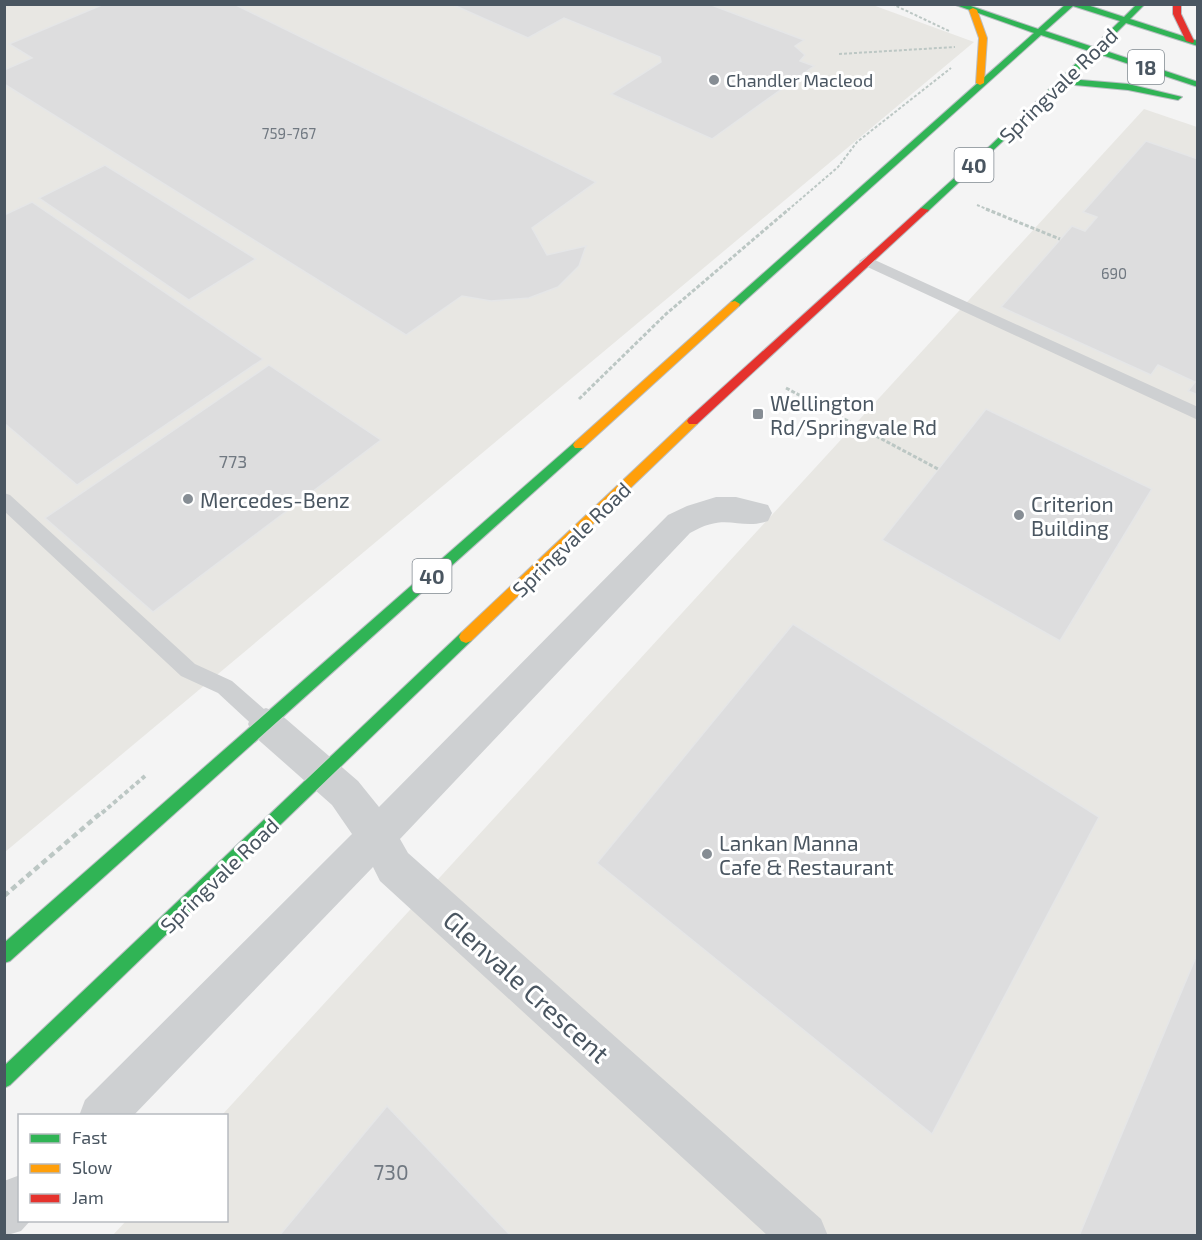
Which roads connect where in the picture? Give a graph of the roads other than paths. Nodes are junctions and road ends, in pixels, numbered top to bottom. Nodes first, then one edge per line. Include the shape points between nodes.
1 (956, 4) edge
2 (1071, 4) edge
3 (1075, 4) edge
4 (1142, 4) edge
5 (1177, 4) edge
6 (973, 10) junction
7 (1125, 20) junction
8 (1040, 32) junction
9 (1194, 42) edge
10 (1094, 50) junction
11 (1063, 81) junction
12 (980, 83) junction
13 (1197, 85) edge
14 (1197, 100) edge
15 (866, 261) junction
16 (1197, 414) edge
17 (4, 500) edge
18 (757, 513) dead end
19 (266, 724) junction
20 (324, 774) junction
21 (377, 836) junction
22 (4, 955) edge
23 (4, 1079) edge
24 (103, 1114) edge
25 (18, 1200) edge
26 (4, 1214) edge
27 (804, 1236) edge

1 - 6 highway, 18
2 - 8 highway, 40
3 - 7 highway, 18
4 - 7 highway, Springvale Road / 40
5 - 9 highway via 1177,14
6 - 8 highway, 18
6 - 12 highway via 983,38
7 - 9 highway, 18
7 - 10 highway, Springvale Road / 40
8 - 10 highway, 18
8 - 12 highway, 40
10 - 11 highway, Springvale Road / 40
10 - 13 highway, 18
11 - 14 highway
11 - 15 highway, Springvale Road / 40
12 - 19 highway, 40
15 - 16 lane
15 - 20 highway, Springvale Road / 40 via 723,392
17 - 19 lane via 188,670 225,687
18 - 21 street via 733,507 704,511 679,524
19 - 20 street, Glenvale Crescent
19 - 22 highway, 40
20 - 21 street, Glenvale Crescent via 345,793
20 - 23 highway, Springvale Road / 40
21 - 24 street
21 - 27 street, Glenvale Crescent via 394,867
25 - 26 street

